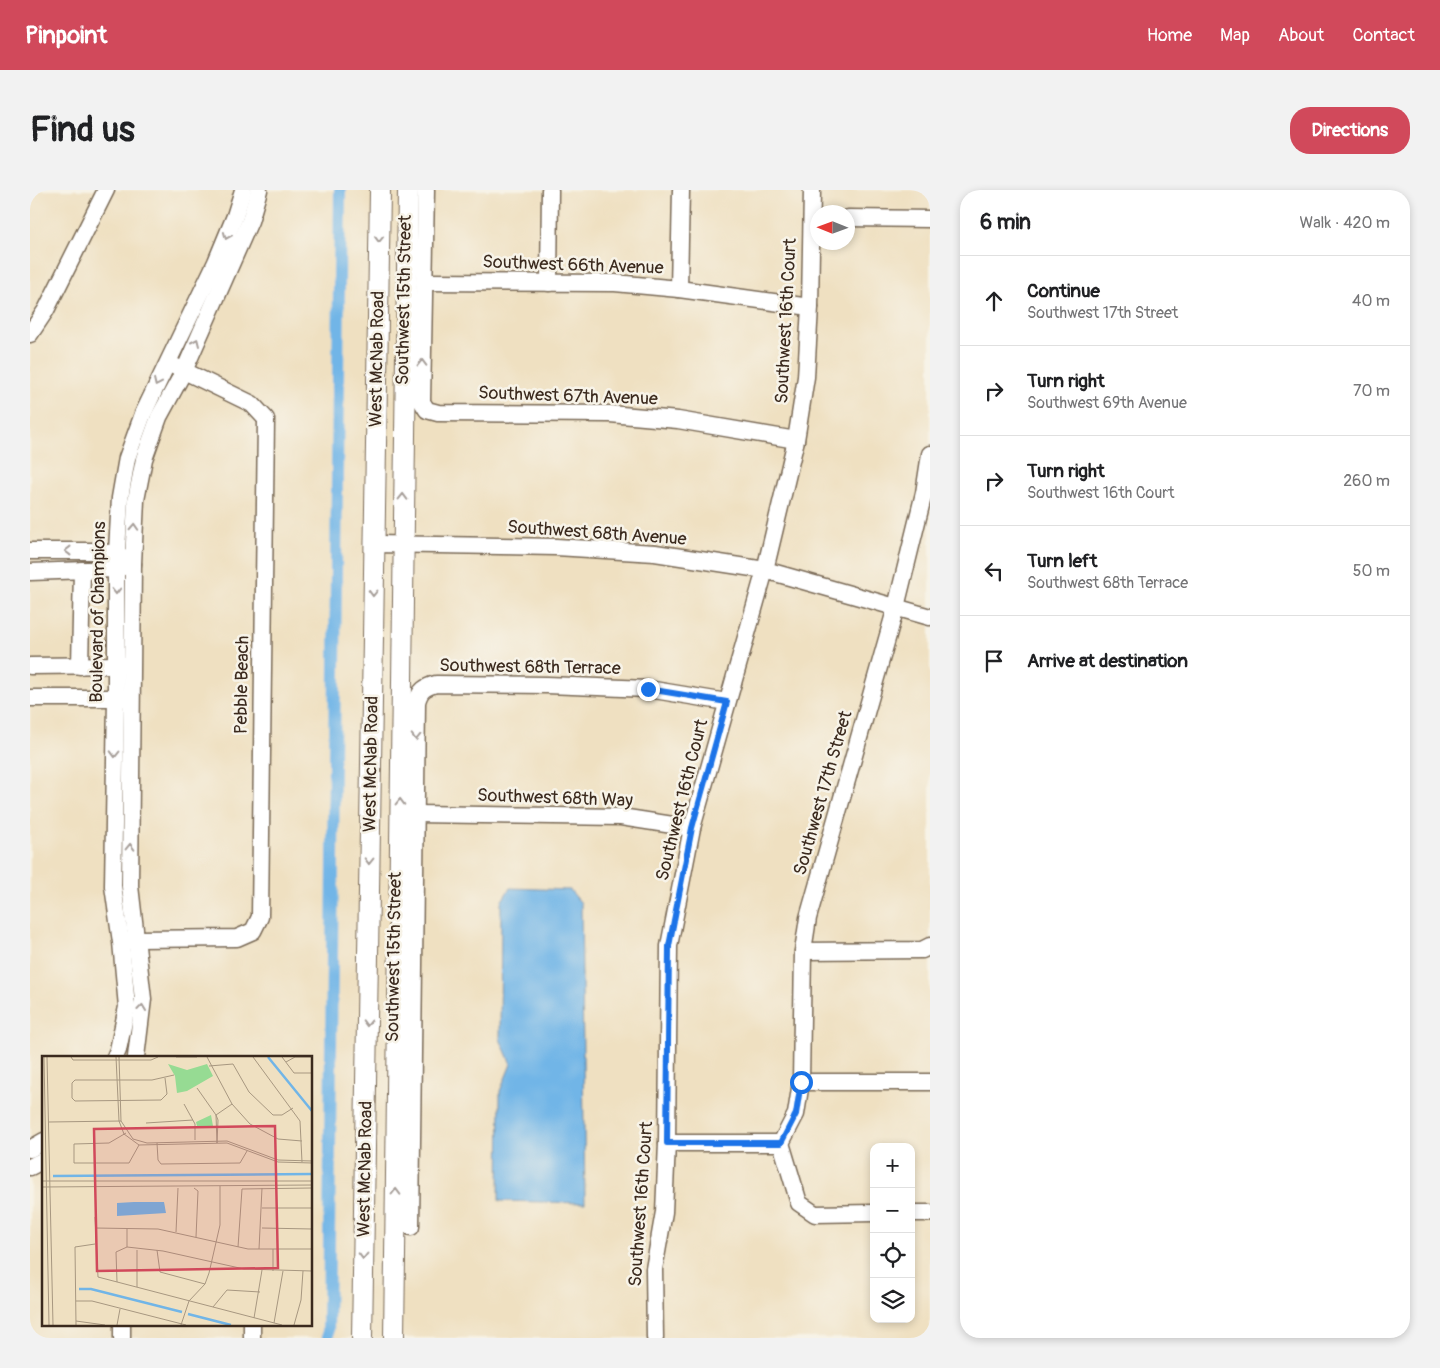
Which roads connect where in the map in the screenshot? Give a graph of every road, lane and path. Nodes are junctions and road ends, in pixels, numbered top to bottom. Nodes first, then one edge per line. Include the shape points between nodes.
1 (106, 190) edge
2 (243, 190) edge
3 (259, 190) edge
4 (380, 190) edge
5 (408, 190) edge
6 (426, 190) edge
7 (550, 190) edge
8 (681, 190) edge
9 (812, 190) edge
10 (813, 205) edge
11 (855, 218) edge
12 (930, 219) edge
13 (813, 250) edge
14 (424, 282) junction
15 (549, 283) junction
16 (679, 289) junction
17 (810, 307) junction
18 (30, 334) edge
19 (167, 362) junction
20 (184, 371) junction
21 (427, 410) joint
22 (796, 440) junction
23 (930, 454) edge
24 (374, 544) junction
25 (402, 546) junction
26 (30, 551) edge
27 (117, 562) junction
28 (133, 564) junction
29 (82, 570) junction
30 (765, 570) junction
31 (30, 572) edge
32 (896, 607) junction
33 (930, 617) edge
34 (124, 665) junction
35 (30, 666) edge
36 (80, 666) junction
37 (422, 689) joint
38 (30, 698) edge
39 (124, 698) junction
40 (727, 702) junction
41 (415, 814) junction
42 (692, 828) junction
43 (129, 940) junction
44 (930, 946) edge
45 (803, 951) junction
46 (116, 1054) edge
47 (139, 1056) edge
48 (801, 1082) junction
49 (930, 1082) edge
50 (42, 1142) edge
51 (667, 1143) junction
52 (781, 1143) junction
53 (30, 1149) edge
54 (42, 1161) edge
55 (30, 1168) edge
56 (870, 1213) edge
57 (915, 1213) edge
58 (930, 1213) edge
59 (411, 1227) dead end
60 (362, 1338) edge
61 (394, 1338) edge
62 (655, 1338) edge

1 - 18 street via 46,310
2 -> 19 street, Boulevard of Champions via 216,262
20 -> 3 street, Boulevard of Champions via 250,221
4 -> 24 main road, West McNab Road
25 -> 5 main road, West McNab Road
6 - 14 street, Southwest 15th Street
7 - 15 street
8 - 16 street
9 - 10 street, Southwest 16th Court
11 - 12 street
13 - 17 street, Southwest 16th Court
14 - 15 street, Southwest 66th Avenue
21 -> 14 street, Southwest 15th Street via 422,402
15 - 16 street, Southwest 66th Avenue via 615,283
16 - 17 street, Southwest 66th Avenue
17 - 22 street, Southwest 16th Court via 806,377
19 - 20 street, Pebble Beach
19 -> 27 street, Boulevard of Champions via 127,458 120,498
28 -> 20 street, Boulevard of Champions via 136,500 144,458 158,417
20 - 43 street, Pebble Beach via 252,404 266,419 260,917 253,931 237,938
21 - 22 street, Southwest 67th Avenue via 438,413 610,414 678,420
22 - 30 street, Southwest 16th Court
23 - 32 street, Southwest 17th Street via 924,493
24 - 25 street, Southwest 68th Avenue
24 -> 60 main road, West McNab Road
25 - 30 street, Southwest 68th Avenue via 556,547 655,553
61 -> 25 main road, West McNab Road
27 -> 26 street via 91,551
27 - 28 street
27 - 29 street
27 -> 34 street, Boulevard of Champions
28 - 34 street, Boulevard of Champions
29 - 31 street
29 - 36 street
30 - 32 street, Southwest 68th Avenue
30 - 40 street, Southwest 16th Court
32 - 33 street, Southwest 68th Avenue
32 - 45 street, Southwest 17th Street via 808,918
34 - 36 street
34 - 39 street, Boulevard of Champions
35 - 36 street
37 - 40 street, Southwest 68th Terrace via 436,684 648,689
37 -> 41 street, Southwest 15th Street via 417,702
38 - 39 street
39 - 43 street, Boulevard of Champions via 113,886
40 - 42 street, Southwest 16th Court
41 - 42 street, Southwest 68th Way via 621,817
41 - 59 street, Southwest 15th Street
42 - 51 street, Southwest 16th Court via 669,946
43 - 46 street, Boulevard of Champions via 127,1008
47 -> 43 street, Boulevard of Champions via 143,999
44 - 45 street via 922,950
45 - 48 street, Southwest 17th Street
46 - 47 street
48 - 49 street
48 - 52 street, Southwest 17th Street via 796,1114
50 - 53 street
51 - 52 street
51 - 62 street, Southwest 16th Court via 664,1212 654,1269
52 - 56 street via 798,1203 815,1214
54 - 55 street
57 - 58 street

